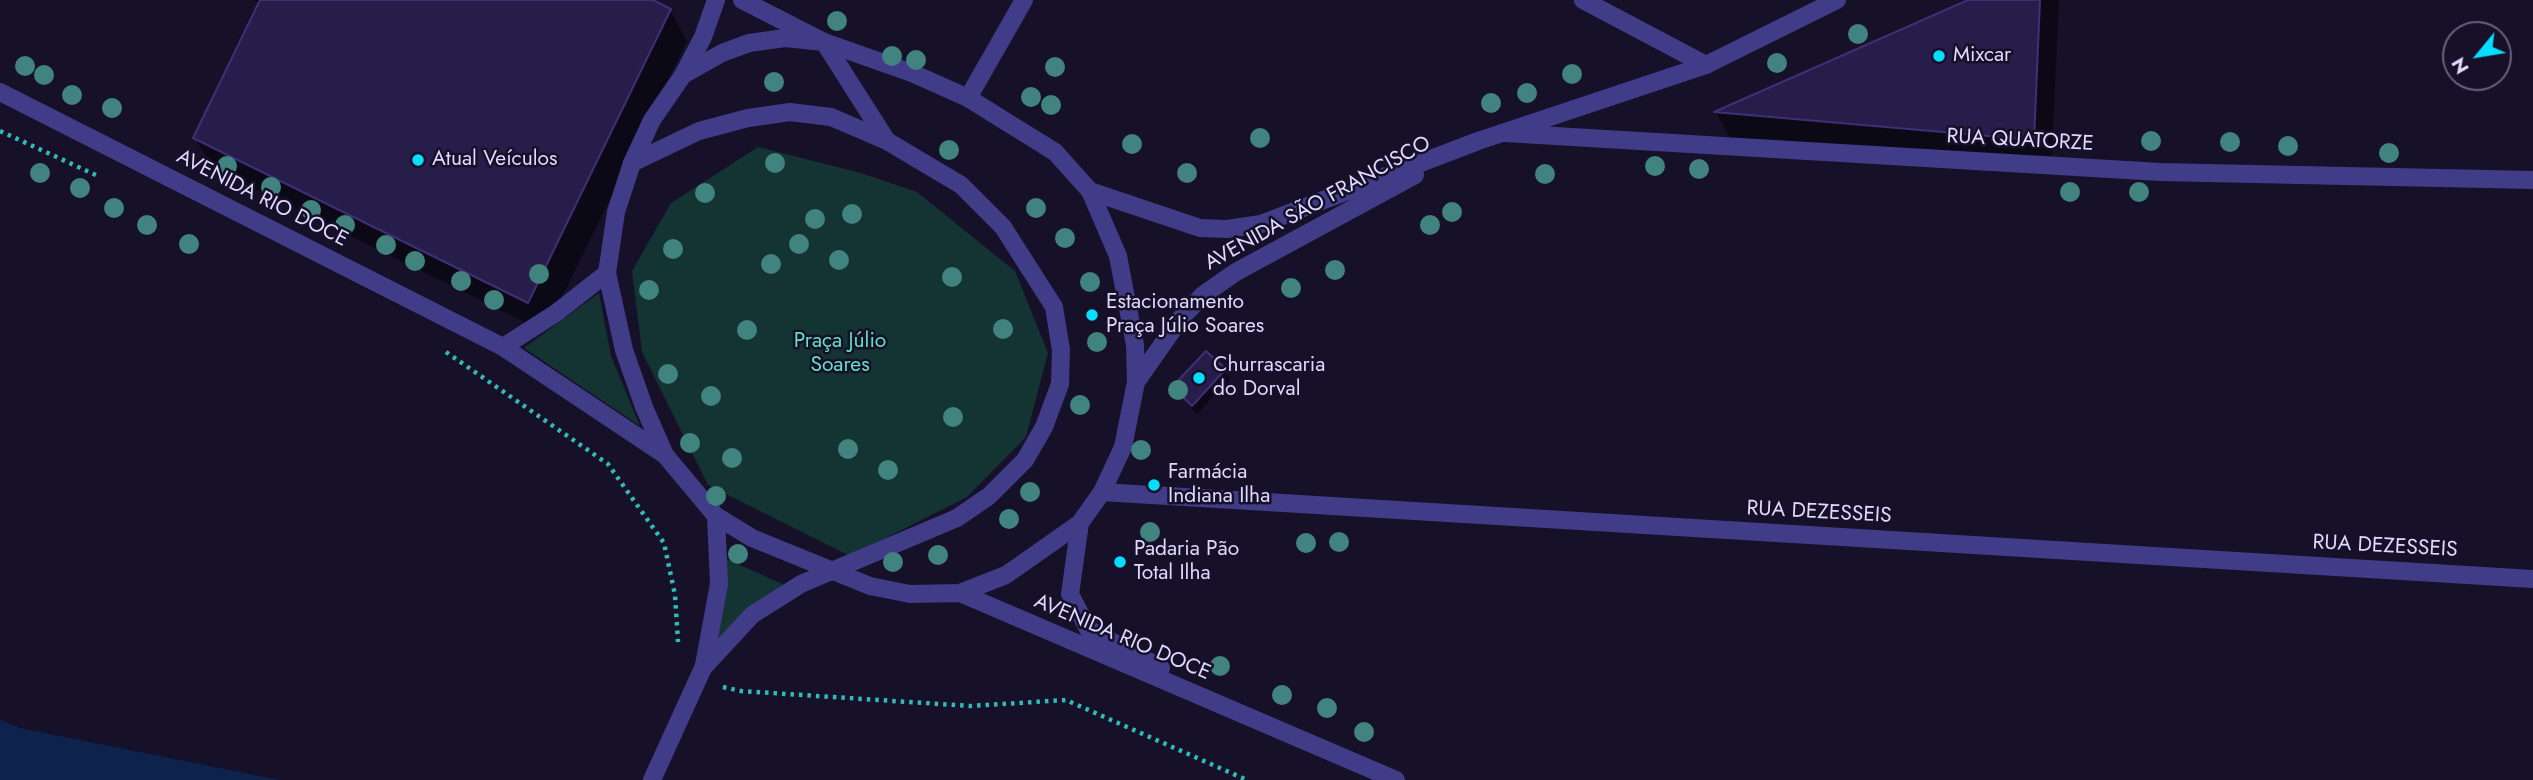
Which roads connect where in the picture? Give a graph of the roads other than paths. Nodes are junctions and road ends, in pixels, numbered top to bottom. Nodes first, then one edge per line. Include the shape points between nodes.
1 (716, 0) edge
2 (742, 0) edge
3 (1024, 0) edge
4 (1583, 0) edge
5 (1837, 0) edge
6 (824, 42) junction
7 (1706, 65) junction
8 (683, 75) junction
9 (0, 92) edge
10 (968, 98) junction
11 (1505, 133) junction
12 (887, 141) junction
13 (1478, 141) junction
14 (632, 163) junction
15 (2533, 180) edge
16 (1090, 191) junction
17 (607, 272) junction
18 (503, 347) junction
19 (1136, 382) junction
20 (665, 455) junction
21 (1102, 492) junction
22 (716, 516) junction
23 (1080, 523) junction
24 (830, 572) junction
25 (2533, 579) edge
26 (960, 593) junction
27 (701, 675) junction
28 (1266, 724) junction
29 (652, 780) edge
30 (1396, 780) edge

1 - 8 street
2 - 6 street
3 - 10 street
4 - 7 street
5 - 7 street, AVENIDA SÃO FRANCISCO
6 - 8 street via 785,38 749,43
6 - 10 street
6 - 12 street
7 - 11 street, AVENIDA SÃO FRANCISCO
8 - 14 street
9 - 18 street, AVENIDA RIO DOCE
10 - 16 street via 1055,152
11 - 13 street, AVENIDA SÃO FRANCISCO
11 - 15 street, RUA QUATORZE via 2160,172
12 - 14 street via 831,117 790,111 699,131
12 - 24 street via 961,185 1003,227 1054,307 1060,384 1025,460 989,496 922,536
13 - 16 street, AVENIDA SÃO FRANCISCO via 1261,224 1227,229 1200,228
13 - 19 street, AVENIDA SÃO FRANCISCO via 1236,272 1203,295
14 - 17 street via 616,212
16 - 19 street via 1118,256 1135,345
17 - 18 street
17 - 20 street via 624,350
18 - 20 street, AVENIDA RIO DOCE
19 - 21 street via 1123,447
20 - 22 street
21 - 23 street
21 - 25 street, RUA DEZESSEIS
22 - 24 street via 752,538
22 - 27 street via 719,584
23 - 26 street via 1006,575
23 - 28 street, AVENIDA RIO DOCE via 1070,594 1088,629
24 - 26 street via 910,594
24 - 27 street via 752,615
26 - 28 street, AVENIDA RIO DOCE
27 - 29 street, bridge
28 - 30 street, AVENIDA RIO DOCE

